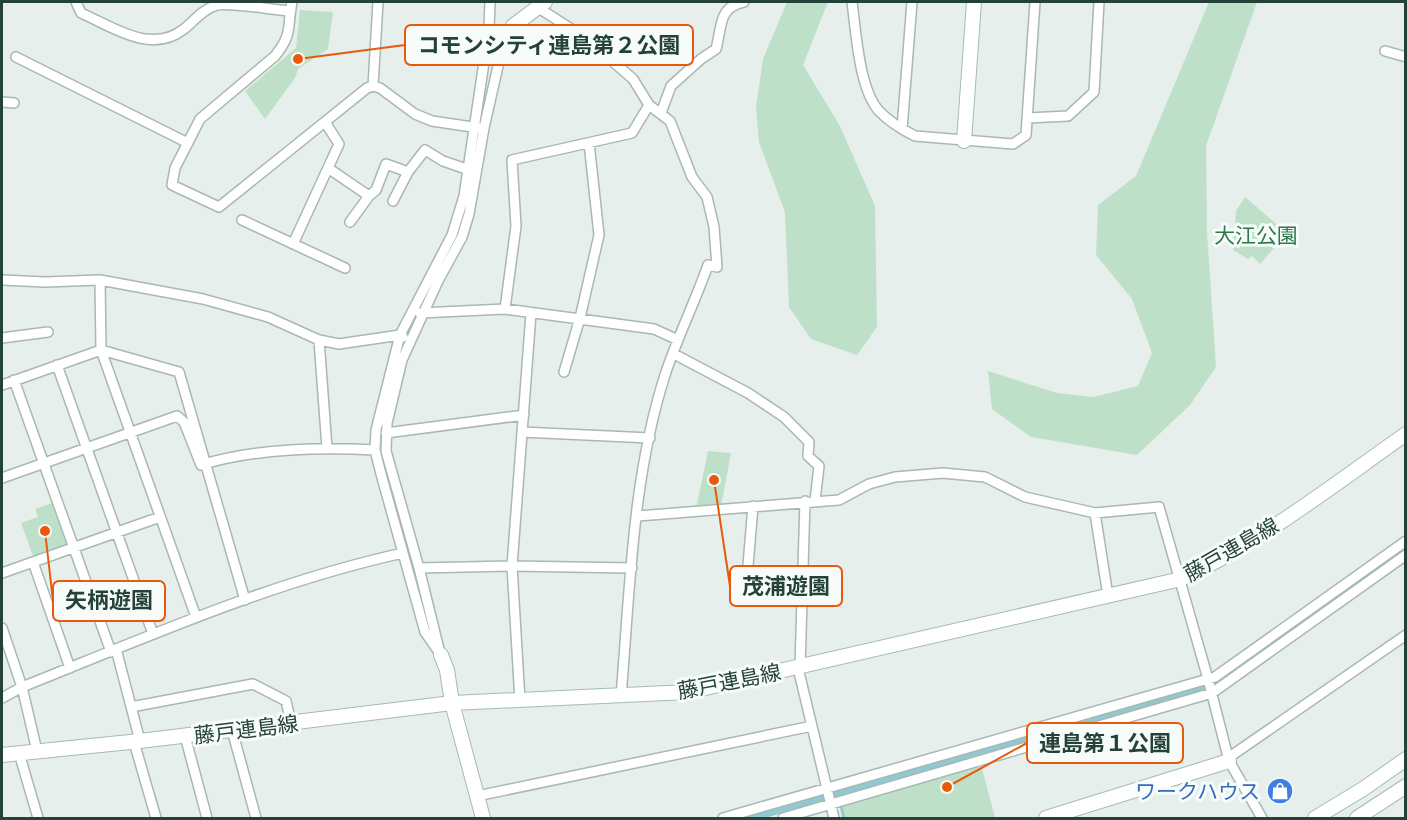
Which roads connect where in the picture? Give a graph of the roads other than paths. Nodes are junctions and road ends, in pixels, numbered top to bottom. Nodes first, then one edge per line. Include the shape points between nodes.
1 (76, 2) edge
2 (378, 2) edge
3 (490, 2) edge
4 (744, 2) edge
5 (852, 2) edge
6 (912, 2) edge
7 (974, 2) edge
8 (1035, 2) edge
9 (1099, 2) edge
10 (541, 4) edge
11 (291, 6) edge
12 (488, 35) junction
13 (503, 44) junction
14 (1385, 51) dead end
15 (16, 57) dead end
16 (1406, 57) edge
17 (373, 86) junction
18 (2, 102) edge
19 (14, 103) dead end
20 (649, 105) junction
21 (661, 113) junction
22 (1027, 118) junction
23 (325, 122) junction
24 (479, 128) junction
25 (902, 129) junction
26 (964, 141) junction
27 (188, 143) junction
28 (589, 143) junction
29 (328, 168) junction
30 (473, 171) junction
31 (408, 172) junction
32 (369, 195) junction
33 (393, 201) dead end
34 (242, 220) dead end
35 (350, 222) dead end
36 (293, 244) junction
37 (345, 268) dead end
38 (2, 280) edge
39 (100, 280) junction
40 (505, 309) junction
41 (423, 312) junction
42 (412, 313) junction
43 (531, 313) junction
44 (580, 318) junction
45 (48, 332) dead end
46 (400, 335) junction
47 (2, 338) edge
48 (320, 340) junction
49 (411, 340) junction
50 (678, 340) junction
51 (101, 350) junction
52 (674, 354) junction
53 (57, 365) junction
54 (564, 372) dead end
55 (14, 380) junction
56 (2, 384) edge
57 (524, 415) junction
58 (130, 432) junction
59 (522, 432) junction
60 (1406, 434) edge
61 (386, 436) junction
62 (650, 438) junction
63 (375, 439) junction
64 (86, 448) junction
65 (327, 448) junction
66 (375, 450) junction
67 (45, 462) junction
68 (206, 464) junction
69 (2, 478) edge
70 (805, 501) junction
71 (815, 501) junction
72 (753, 506) junction
73 (1095, 513) junction
74 (638, 516) junction
75 (160, 517) junction
76 (117, 533) junction
77 (1406, 542) edge
78 (75, 548) junction
79 (1406, 555) edge
80 (404, 557) junction
81 (33, 562) junction
82 (418, 564) junction
83 (512, 566) junction
84 (632, 568) junction
85 (2, 573) edge
86 (1180, 579) junction
87 (1108, 596) junction
88 (245, 600) junction
89 (745, 601) dead end
90 (196, 617) junction
91 (2, 628) edge
92 (153, 634) junction
93 (1406, 635) edge
94 (3, 640) edge
95 (113, 650) junction
96 (441, 655) junction
97 (70, 668) junction
98 (799, 668) junction
99 (1208, 679) junction
100 (22, 687) junction
101 (1212, 692) junction
102 (621, 696) junction
103 (2, 698) edge
104 (520, 701) junction
105 (452, 704) junction
106 (131, 706) junction
107 (291, 723) junction
108 (812, 726) junction
109 (232, 730) junction
110 (185, 736) junction
111 (137, 742) junction
112 (38, 751) junction
113 (19, 753) junction
114 (2, 756) edge
115 (1229, 759) junction
116 (1406, 759) edge
117 (1406, 786) edge
118 (477, 796) junction
119 (833, 798) junction
120 (38, 819) edge
121 (156, 819) edge
122 (207, 819) edge
123 (256, 819) edge
124 (483, 819) edge
125 (723, 819) edge
126 (783, 819) edge
127 (834, 819) edge
128 (1046, 819) edge
129 (1262, 819) edge
130 (1315, 819) edge
131 (1357, 819) edge

1 - 11 street via 81,13 140,39 154,40 173,36 219,4
2 - 17 street
3 - 12 street
4 - 21 street via 731,4 724,13 716,50 671,86
5 - 25 street via 858,56 870,97 879,112
6 - 25 street
7 - 26 main road
8 - 22 street
9 - 22 street via 1094,92 1068,116
10 - 13 main road via 513,26
10 - 20 street via 633,79
11 - 27 street via 285,44 200,119
12 - 13 street
12 - 24 street
13 - 24 street
14 - 16 street
15 - 27 street
17 - 23 street
17 - 24 street via 415,114 442,123
18 - 19 street
20 - 21 street
20 - 28 street via 632,133
21 - 50 street via 670,121 692,177 707,197 717,267 708,265
22 - 26 street via 1026,135 1013,144
23 - 27 street via 219,207 172,185 175,168
23 - 29 street via 339,144
24 - 30 street
25 - 26 street via 915,136
28 - 40 street via 512,160 516,226
28 - 44 street via 599,235
29 - 32 street
29 - 36 street
30 - 31 street via 425,150
30 - 41 street via 469,214 462,237
30 - 42 street via 452,235
31 - 32 street via 386,164 376,190
31 - 33 street
32 - 35 street
34 - 36 street
36 - 37 street
38 - 39 street
39 - 48 street via 203,299 268,317
39 - 51 street
40 - 41 street
40 - 43 street
41 - 42 street
41 - 49 street
42 - 46 street
43 - 44 street
43 - 57 street
44 - 50 street via 654,329
44 - 54 street
45 - 47 street
46 - 48 street via 339,344
46 - 49 street
46 - 63 street
48 - 65 street
49 - 61 street via 402,360
50 - 52 street
51 - 53 street
51 - 58 street
51 - 68 street via 179,372
52 - 62 street
52 - 71 street via 748,393 784,417 809,442 808,456 819,466
53 - 55 street
53 - 64 street
55 - 56 street
55 - 67 street
57 - 59 street
57 - 61 street
58 - 64 street
58 - 68 street via 177,416 184,422 201,465
58 - 75 street
59 - 62 street
59 - 83 street
60 - 86 main road, 藤戸連島線 via 1256,537
61 - 63 street
61 - 82 street via 392,477
62 - 74 street
63 - 66 street
64 - 67 street
64 - 76 street
65 - 66 street
65 - 68 street via 255,454
66 - 80 street
67 - 69 street
67 - 78 street
68 - 88 street
70 - 71 street
70 - 72 street
70 - 98 street
71 - 73 street via 839,500 869,484 895,477 943,473 986,477 1025,497
72 - 74 street
72 - 89 street
73 - 86 street via 1159,507
73 - 87 street
74 - 84 street
75 - 76 street
75 - 90 street
76 - 78 street
76 - 92 street
77 - 99 street
78 - 81 street
78 - 95 street
79 - 101 street
80 - 82 street
80 - 88 street via 353,564
80 - 96 street via 425,632
81 - 85 street
81 - 97 street
82 - 83 street
82 - 96 street
83 - 84 street
83 - 104 street
84 - 102 street
86 - 87 main road, 藤戸連島線
86 - 99 street
87 - 98 main road, 藤戸連島線
88 - 90 street
90 - 92 street
91 - 94 street
92 - 95 street
93 - 115 street
94 - 100 street
95 - 97 street
95 - 106 street
96 - 105 main road
97 - 100 street
98 - 102 main road, 藤戸連島線 via 688,692
98 - 108 street
99 - 101 street
99 - 119 street
100 - 103 street
100 - 112 street
101 - 115 street
101 - 119 street
102 - 104 main road, 藤戸連島線
104 - 105 main road, 藤戸連島線
105 - 107 main road, 藤戸連島線
105 - 118 main road
106 - 107 street via 252,684 286,701
106 - 111 street
107 - 109 main road, 藤戸連島線
108 - 118 street
108 - 119 street
109 - 110 main road, 藤戸連島線
109 - 123 street
110 - 111 main road, 藤戸連島線
110 - 122 street
111 - 112 main road, 藤戸連島線
111 - 121 street
112 - 113 main road, 藤戸連島線
113 - 114 main road, 藤戸連島線
113 - 120 street
115 - 128 main road
115 - 129 street
116 - 130 main road
117 - 131 main road
118 - 124 main road
119 - 125 street
119 - 126 street
119 - 127 street

